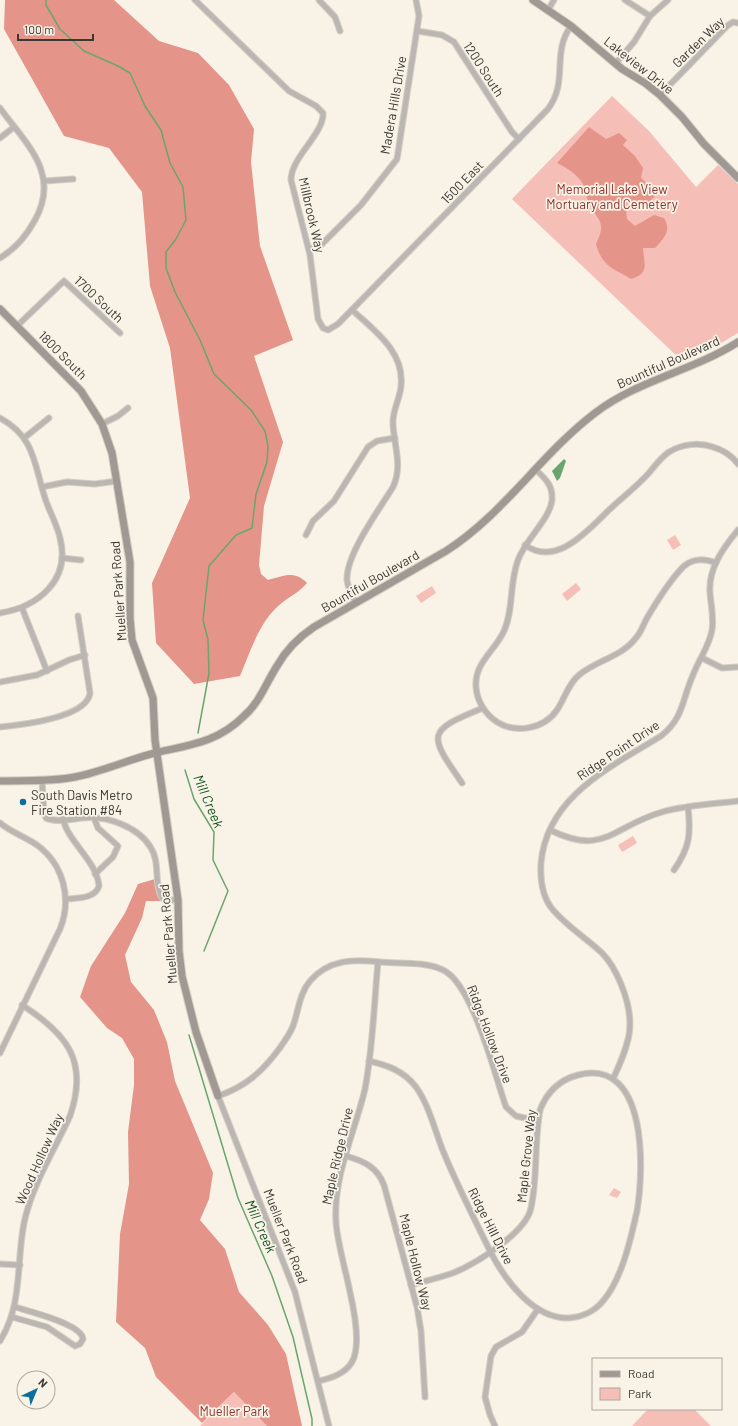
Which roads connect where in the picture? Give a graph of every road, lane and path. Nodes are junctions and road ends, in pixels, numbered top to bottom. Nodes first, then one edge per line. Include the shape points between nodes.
1 (195, 0) edge
2 (319, 0) edge
3 (416, 0) edge
4 (533, 0) edge
5 (554, 0) edge
6 (625, 0) edge
7 (668, 0) edge
8 (548, 10) junction
9 (650, 16) junction
10 (737, 23) edge
11 (571, 26) junction
12 (340, 31) dead end
13 (417, 31) junction
14 (616, 64) junction
15 (660, 95) junction
16 (0, 108) edge
17 (14, 127) junction
18 (0, 138) edge
19 (519, 139) junction
20 (738, 178) edge
21 (73, 179) dead end
22 (45, 181) junction
23 (309, 249) junction
24 (0, 258) edge
25 (0, 309) edge
26 (352, 310) junction
27 (17, 326) junction
28 (326, 330) joint
29 (120, 333) dead end
30 (738, 342) edge
31 (128, 408) dead end
32 (0, 418) edge
33 (49, 418) dead end
34 (102, 424) junction
35 (24, 438) junction
36 (395, 438) junction
37 (738, 464) edge
38 (536, 470) junction
39 (117, 481) junction
40 (42, 487) junction
41 (738, 530) edge
42 (306, 535) dead end
43 (525, 545) junction
44 (62, 558) junction
45 (81, 560) dead end
46 (716, 563) junction
47 (356, 603) junction
48 (22, 608) junction
49 (0, 613) edge
50 (78, 616) dead end
51 (85, 655) junction
52 (702, 658) junction
53 (738, 667) edge
54 (47, 671) junction
55 (0, 682) edge
56 (483, 708) junction
57 (0, 727) edge
58 (157, 753) junction
59 (42, 780) junction
60 (0, 781) edge
61 (462, 782) dead end
62 (738, 801) edge
63 (688, 807) junction
64 (94, 818) junction
65 (63, 819) junction
66 (0, 823) edge
67 (550, 830) junction
68 (674, 870) dead end
69 (95, 874) junction
70 (66, 899) junction
71 (178, 900) junction
72 (378, 962) junction
73 (22, 1005) junction
74 (0, 1053) edge
75 (369, 1061) junction
76 (613, 1079) junction
77 (218, 1096) junction
78 (538, 1121) junction
79 (346, 1156) junction
80 (490, 1251) junction
81 (0, 1264) edge
82 (20, 1265) junction
83 (411, 1285) junction
84 (15, 1307) junction
85 (538, 1308) junction
86 (12, 1317) junction
87 (0, 1341) edge
88 (319, 1381) junction
89 (425, 1397) dead end
90 (329, 1426) edge
91 (495, 1426) edge

1 - 23 street, Millbrook Way via 289,91 316,106 323,113 321,124 291,177
2 - 12 street via 335,17
3 - 13 street, Madera Hills Drive via 419,12
4 - 8 main road, Lakeview Drive
5 - 8 street
6 - 9 street
7 - 9 street
8 - 11 main road, Lakeview Drive
9 - 14 street
10 - 15 street, Garden Way via 727,26
11 - 14 main road, Lakeview Drive
11 - 19 street, 1500 East via 564,36 561,47 560,79 555,98 544,114
13 - 19 street, 1200 South via 442,35 454,42
13 - 23 street, Madera Hills Drive via 397,159 361,205 321,245
14 - 15 main road, Lakeview Drive
15 - 20 main road, Lakeview Drive
16 - 17 street
17 - 18 street
17 - 22 street via 38,162
19 - 26 street, 1500 East
21 - 22 street
22 - 24 street via 43,198 33,223 16,246
23 - 28 street, Millbrook Way via 318,319
25 - 27 main road, 1800 South
26 - 28 street, 1500 East via 334,328
26 - 36 street via 388,345 398,360 402,380 394,417
27 - 29 street, 1700 South via 64,281
27 - 34 main road, 1800 South via 81,391
30 - 38 main road, Bountiful Boulevard via 716,355 646,383 611,402 580,425
31 - 34 street
32 - 35 street
33 - 35 street
34 - 39 main road, Mueller Park Road via 112,453
35 - 40 street via 36,461
36 - 42 street via 377,441 368,447 334,501 313,521
36 - 47 street via 398,461 395,482 349,566 348,585
37 - 43 street via 725,452 710,446 682,446 662,458 573,543 558,550 545,552
38 - 43 street via 548,482 552,494 551,503 548,512
38 - 47 main road, Bountiful Boulevard via 463,540
39 - 40 street via 95,484 67,482
39 - 58 main road, Mueller Park Road via 130,562 132,635 136,654 152,689
40 - 44 street via 60,538
41 - 46 street, Ridge Point Drive via 722,550
43 - 56 street via 515,569 511,610 506,626 499,640 483,660 478,673 476,688
44 - 45 street
44 - 48 street via 56,577 48,590 37,601
46 - 52 street, Ridge Point Drive via 710,587 712,630
46 - 56 street via 701,559 684,566 650,613 636,638 621,651 577,677 568,687 556,711 544,722 531,727 509,727 494,720
47 - 58 main road, Bountiful Boulevard via 314,627 296,641 281,659 254,705 238,723 201,743
48 - 49 street
48 - 54 street
50 - 51 street
51 - 54 street
51 - 57 street via 90,693 84,705 50,719
52 - 53 street via 722,668
52 - 67 street, Ridge Point Drive via 690,682 682,710 670,728 579,789 561,809
54 - 55 street via 26,678
56 - 61 street via 448,723 439,736 438,745
58 - 59 main road, Bountiful Boulevard via 85,775
58 - 71 main road, Mueller Park Road
59 - 60 main road, Bountiful Boulevard
59 - 65 street via 45,816 49,819
62 - 63 street
63 - 67 street via 650,816 596,840 574,840
63 - 68 street via 689,841
64 - 65 street
64 - 69 street via 98,828 118,846 113,857
64 - 71 street via 122,824 146,841 154,854 161,896 164,900
65 - 69 street
66 - 70 street via 37,845 47,854 61,875
67 - 76 street, Ridge Point Drive via 543,849 540,874 545,896 558,915 610,962 629,1005 630,1033
69 - 70 street via 99,886 96,892
70 - 73 street via 62,923
71 - 77 main road, Mueller Park Road via 179,952 185,993
72 - 75 street, Maple Ridge Drive
72 - 77 street, Ridge Hollow Drive via 346,961 318,974 304,991 288,1036 264,1068 243,1085
72 - 78 street, Ridge Hollow Drive via 438,968 456,979 481,1032 506,1108 521,1118
73 - 74 street
73 - 82 street, Wood Hollow Way via 49,1023 62,1038 74,1064 77,1084 74,1106 28,1209 22,1235
75 - 79 street, Maple Ridge Drive
75 - 80 street, Ridge Hill Drive via 402,1073 420,1093 454,1177
76 - 78 street, Maple Grove Way via 582,1074 564,1080 549,1093
76 - 85 street, Ridge Hill Drive via 629,1096 638,1133 638,1197 629,1245 611,1289 596,1308 580,1316 564,1318 546,1314
77 - 88 street, Mueller Park Road via 295,1292
78 - 80 street, Maple Grove Way via 529,1215 521,1227
79 - 83 street, Maple Hollow Way via 370,1165 381,1177
79 - 88 street, Maple Ridge Drive via 336,1206 336,1222 351,1294 356,1347 352,1362 346,1369 338,1375
80 - 83 street, Maple Grove Way via 451,1274
80 - 85 street, Ridge Hill Drive via 510,1283
81 - 82 street
82 - 84 street, Wood Hollow Way
83 - 89 street, Maple Hollow Way via 421,1331
84 - 86 street, Wood Hollow Way
84 - 86 street via 62,1322 80,1332 83,1339 75,1346 47,1327
85 - 91 street via 522,1332 496,1347 491,1356 484,1397
86 - 87 street, Wood Hollow Way
88 - 90 street, Mueller Park Road

